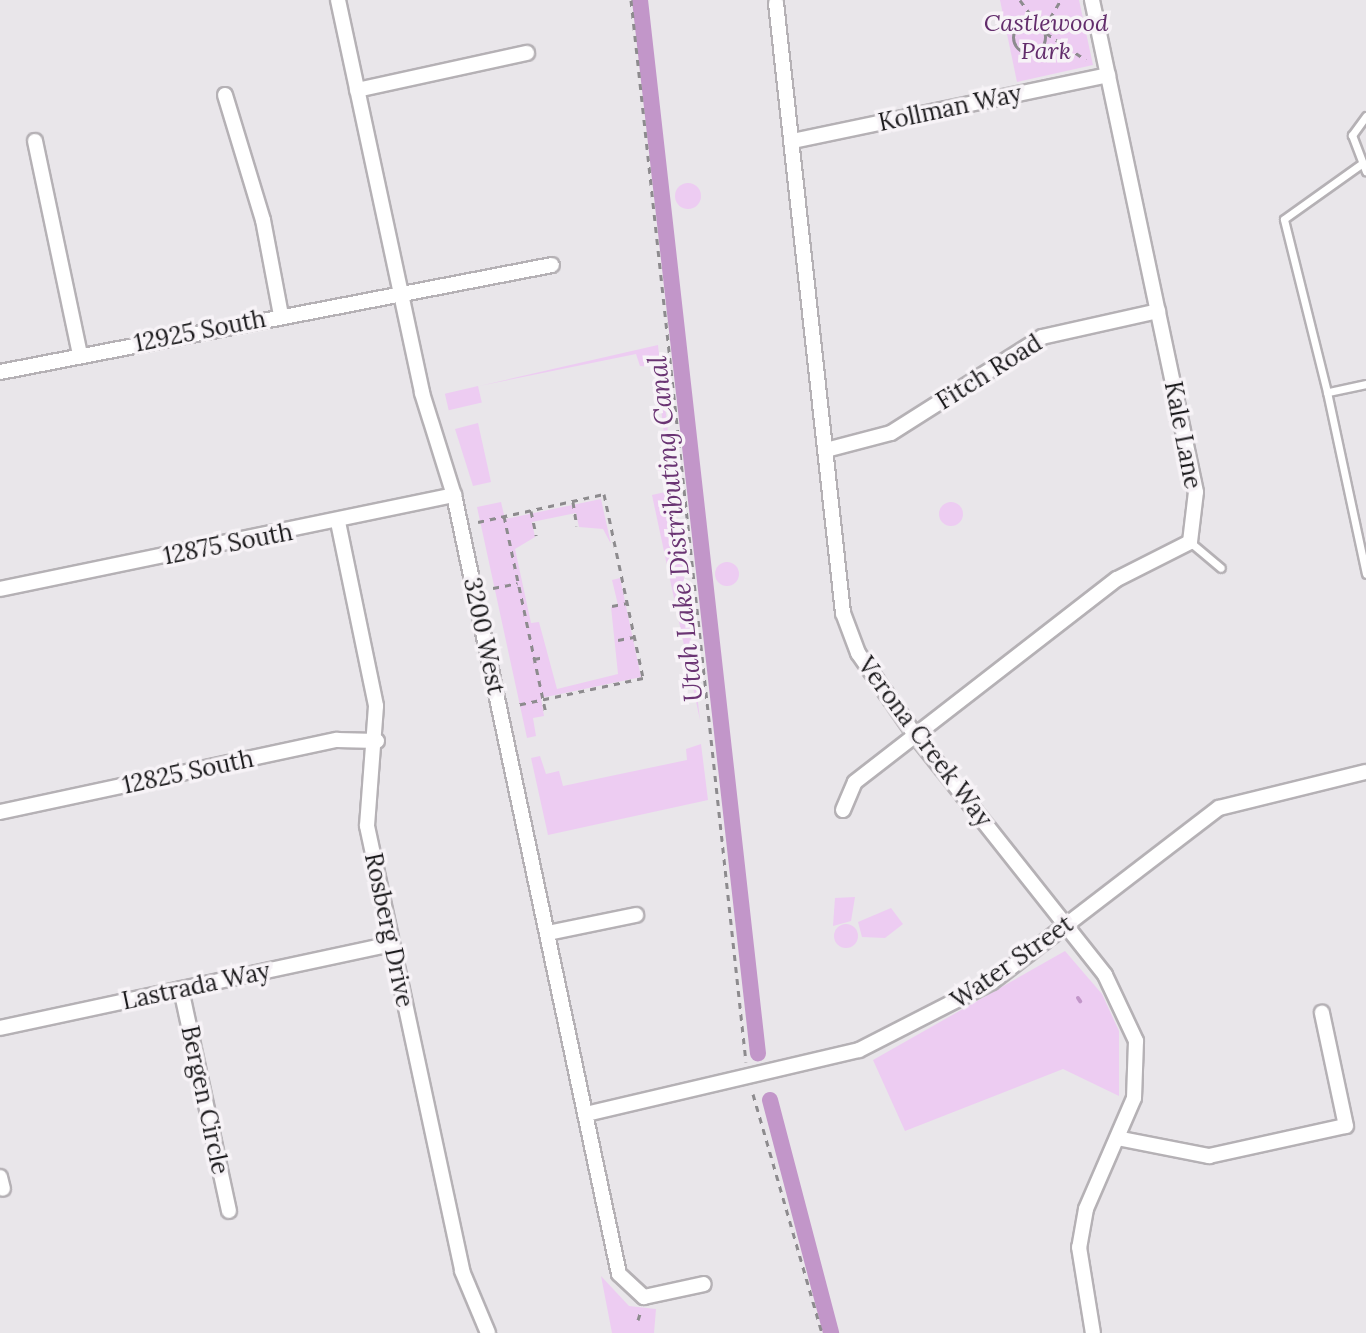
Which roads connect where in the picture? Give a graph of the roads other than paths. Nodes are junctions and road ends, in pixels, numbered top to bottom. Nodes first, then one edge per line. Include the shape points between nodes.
1 (338, 0) edge
2 (1092, 0) edge
3 (776, 3) dead end
4 (527, 53) dead end
5 (1108, 75) junction
6 (357, 90) junction
7 (225, 95) dead end
8 (1366, 116) edge
9 (35, 141) dead end
10 (793, 141) junction
11 (1364, 167) edge
12 (552, 265) dead end
13 (402, 298) junction
14 (1158, 311) junction
15 (281, 315) junction
16 (80, 355) junction
17 (0, 372) edge
18 (1366, 384) edge
19 (1327, 392) junction
20 (826, 450) junction
21 (454, 495) junction
22 (338, 522) junction
23 (1190, 542) junction
24 (1221, 568) dead end
25 (1366, 574) edge
26 (0, 589) edge
27 (915, 735) junction
28 (377, 741) junction
29 (1366, 772) edge
30 (843, 810) dead end
31 (0, 812) edge
32 (636, 915) dead end
33 (1066, 925) junction
34 (548, 933) junction
35 (391, 944) junction
36 (181, 989) junction
37 (1322, 1013) dead end
38 (0, 1028) edge
39 (586, 1114) junction
40 (1122, 1139) junction
41 (229, 1211) dead end
42 (704, 1284) dead end
43 (488, 1333) edge
44 (1093, 1333) edge

1 - 6 street, 3200 West
2 - 5 street, Kale Lane
3 - 10 street, Verona Creek Way
4 - 6 street
5 - 10 street, Kollman Way
5 - 14 street, Kale Lane
6 - 13 street, 3200 West
7 - 15 street via 263,220
8 - 11 lane via 1352,135
9 - 16 street
10 - 20 street, Verona Creek Way
11 - 19 lane via 1284,219
12 - 13 street, 12925 South
13 - 15 street, 12925 South
13 - 21 street, 3200 West
14 - 20 street, Fitch Road via 1042,337 891,433
14 - 23 street, Kale Lane via 1196,492
15 - 16 street, 12925 South
16 - 17 street, 12925 South
18 - 19 lane
19 - 25 lane
20 - 27 street, Verona Creek Way via 843,613 858,653
21 - 22 street, 12875 South
21 - 34 street, 3200 West
22 - 26 street, 12875 South
22 - 28 street, Rosberg Drive via 376,706
23 - 24 lane
23 - 27 street via 1117,579
27 - 30 street via 855,782
27 - 33 street, Verona Creek Way
28 - 31 street, 12825 South via 337,740
28 - 35 street, Rosberg Drive via 367,826
29 - 33 street, Water Street via 1219,808
32 - 34 street
33 - 39 street, Water Street via 992,982 859,1050
33 - 40 street, Verona Creek Way via 1125,1006 1136,1041 1138,1076
34 - 39 street, 3200 West
35 - 36 street, Lastrada Way
35 - 43 street, Rosberg Drive via 462,1271
36 - 38 street, Lastrada Way
36 - 41 street, Bergen Circle
37 - 40 street via 1346,1126 1209,1156
39 - 42 street, 3200 West via 619,1274 644,1297
40 - 44 street, Verona Creek Way via 1092,1195 1079,1247

